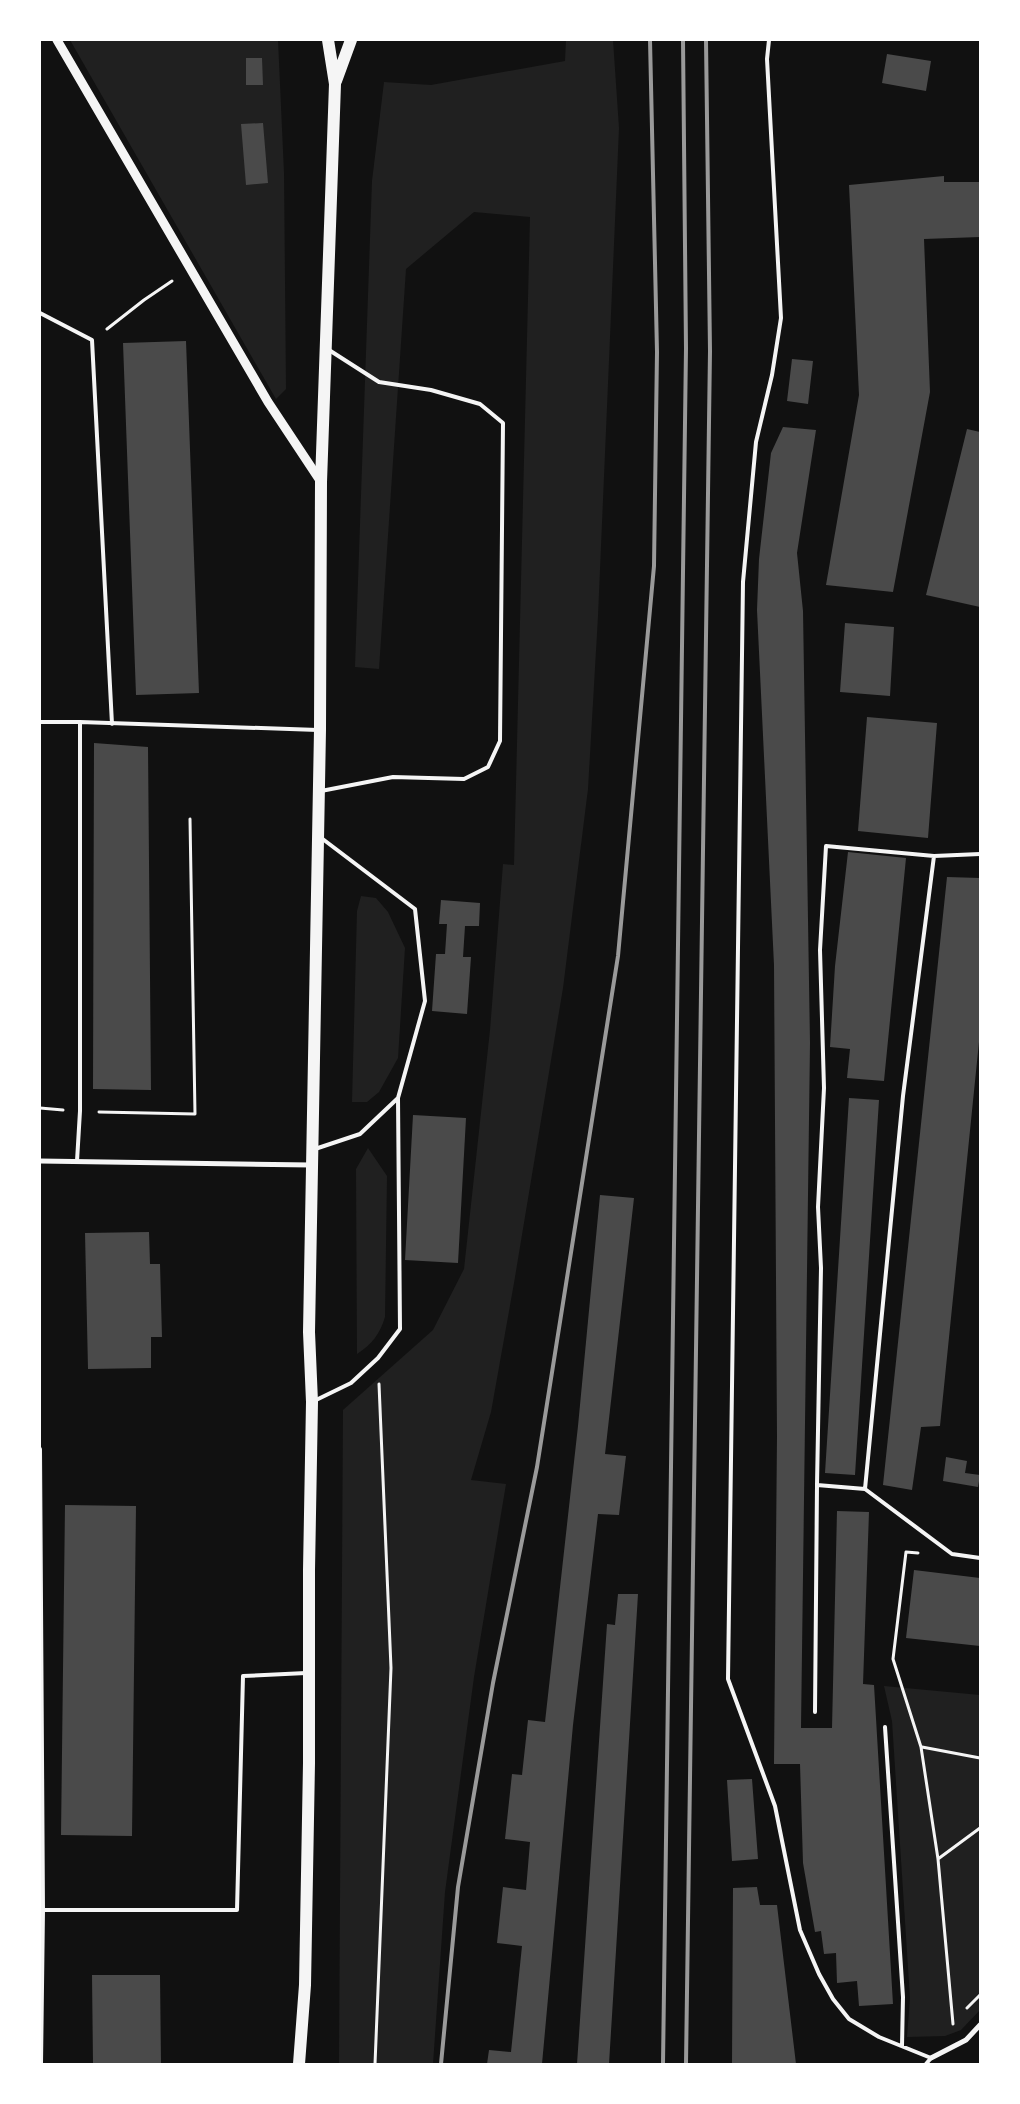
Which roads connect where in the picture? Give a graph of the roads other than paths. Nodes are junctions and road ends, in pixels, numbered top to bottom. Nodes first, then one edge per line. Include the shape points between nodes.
1 (57, 40) edge
2 (328, 40) edge
3 (351, 40) edge
4 (769, 40) edge
5 (335, 84) junction
6 (40, 313) edge
7 (326, 348) junction
8 (321, 482) junction
9 (40, 722) edge
10 (80, 722) junction
11 (112, 724) junction
12 (320, 730) junction
13 (319, 791) junction
14 (318, 835) junction
15 (980, 854) edge
16 (934, 856) junction
17 (398, 1098) junction
18 (312, 1149) junction
19 (40, 1161) edge
20 (77, 1161) junction
21 (312, 1165) junction
22 (312, 1402) junction
23 (40, 1449) edge
24 (817, 1486) junction
25 (865, 1489) junction
26 (980, 1558) edge
27 (310, 1672) junction
28 (815, 1712) dead end
29 (884, 1727) dead end
30 (43, 1910) junction
31 (41, 1948) edge
32 (980, 2025) edge
33 (902, 2046) junction
34 (931, 2058) junction
35 (298, 2062) edge
36 (41, 2064) edge
37 (926, 2064) edge

1 - 8 street via 268,402
2 - 5 main road
3 - 5 main road
4 - 33 lane via 767,59 781,318 756,442 743,582 728,1680 775,1806 800,1930 819,1974 849,2019
5 - 7 main road
6 - 11 lane via 92,340
7 - 8 main road
7 - 13 lane via 379,382 431,390 480,404 503,423 500,741 488,767 464,780 393,777
8 - 12 main road
9 - 10 lane
10 - 11 lane
10 - 20 lane via 80,1111
11 - 12 lane
12 - 13 main road
13 - 14 main road
14 - 17 lane via 416,909 425,1001
14 - 18 main road
15 - 16 lane
16 - 24 lane via 826,846 820,950 824,1088 818,1207 822,1268
16 - 25 lane via 903,1096
17 - 18 lane via 360,1134
17 - 22 lane via 400,1329 378,1358 351,1382
18 - 21 main road
19 - 20 street
20 - 21 street
21 - 22 main road via 309,1332
22 - 27 main road
23 - 30 lane
24 - 25 lane
24 - 28 lane
25 - 26 lane via 952,1554
27 - 30 lane via 243,1676 236,1910
27 - 35 main road via 305,1986
29 - 33 lane via 903,1997
30 - 31 lane
31 - 36 lane
32 - 34 street via 966,2040
33 - 34 lane
34 - 37 lane

